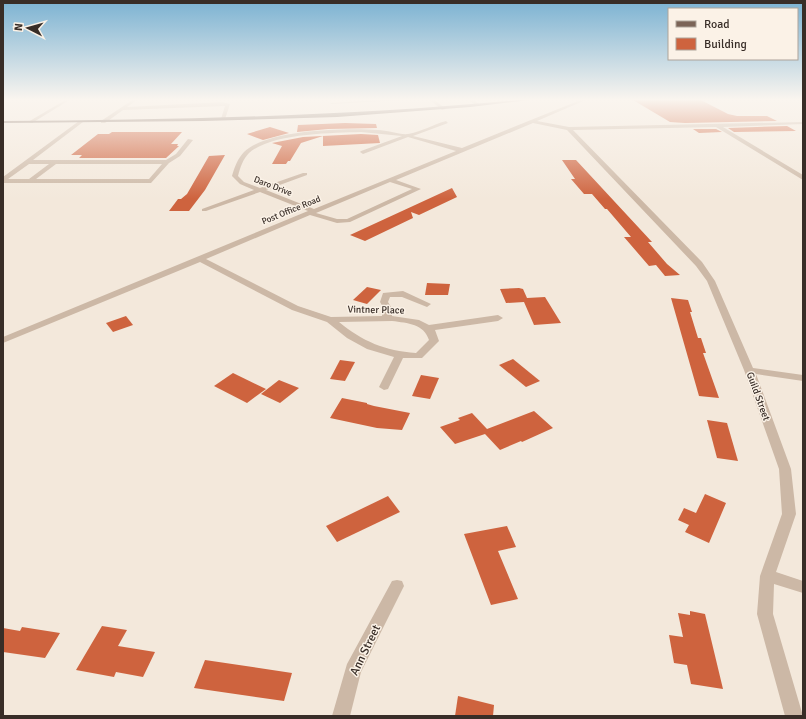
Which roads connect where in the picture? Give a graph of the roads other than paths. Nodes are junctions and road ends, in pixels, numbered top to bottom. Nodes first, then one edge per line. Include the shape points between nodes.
1 (67, 133) edge
2 (327, 133) edge
3 (388, 133) edge
4 (416, 133) edge
5 (503, 133) edge
6 (572, 133) edge
7 (729, 133) edge
8 (406, 136) junction
9 (190, 140) dead end
10 (461, 150) junction
11 (363, 152) dead end
12 (27, 162) junction
13 (55, 162) junction
14 (167, 162) junction
15 (6, 170) dead end
16 (16, 170) junction
17 (305, 174) dead end
18 (803, 178) edge
19 (3, 180) edge
20 (31, 180) junction
21 (390, 180) junction
22 (258, 190) junction
23 (204, 210) dead end
24 (312, 212) junction
25 (199, 258) junction
26 (427, 304) dead end
27 (498, 318) dead end
28 (387, 319) junction
29 (330, 320) junction
30 (430, 328) junction
31 (3, 340) edge
32 (400, 355) junction
33 (750, 370) junction
34 (803, 378) edge
35 (384, 387) dead end
36 (766, 576) junction
37 (397, 586) dead end
38 (803, 587) edge
39 (341, 716) edge
40 (794, 716) edge

1 - 12 street
2 - 22 street, Daro Drive via 278,138 264,142 246,153 235,176 242,183
3 - 8 street, Daro Drive
4 - 8 street
5 - 10 street, Post Office Road
6 - 33 street, Guild Street via 699,264 711,281
7 - 18 street
8 - 10 street, Daro Drive
8 - 11 street
9 - 14 street via 178,155
10 - 21 street, Post Office Road
12 - 13 street
12 - 16 street
13 - 14 street
13 - 20 street
14 - 20 street via 151,181
15 - 16 street
16 - 19 street
17 - 22 street
19 - 20 street
21 - 24 street, Post Office Road
21 - 24 street, Daro Drive via 418,189 348,222
22 - 23 street
22 - 24 street, Daro Drive
24 - 25 street, Post Office Road
25 - 29 street, Vintner Place via 295,308
25 - 31 street, Post Office Road
26 - 28 street via 403,294 386,296 384,302 387,307
27 - 30 street
28 - 29 street, Vintner Place
28 - 30 street, Vintner Place via 406,319
29 - 32 street, Vintner Place via 352,338 384,353
30 - 32 street, Vintner Place via 434,334 434,341 418,356
32 - 35 street
33 - 34 street
33 - 36 street, Guild Street via 785,469 789,514
36 - 38 street
36 - 40 street, Guild Street via 765,614
37 - 39 street, Ann Street via 353,670

